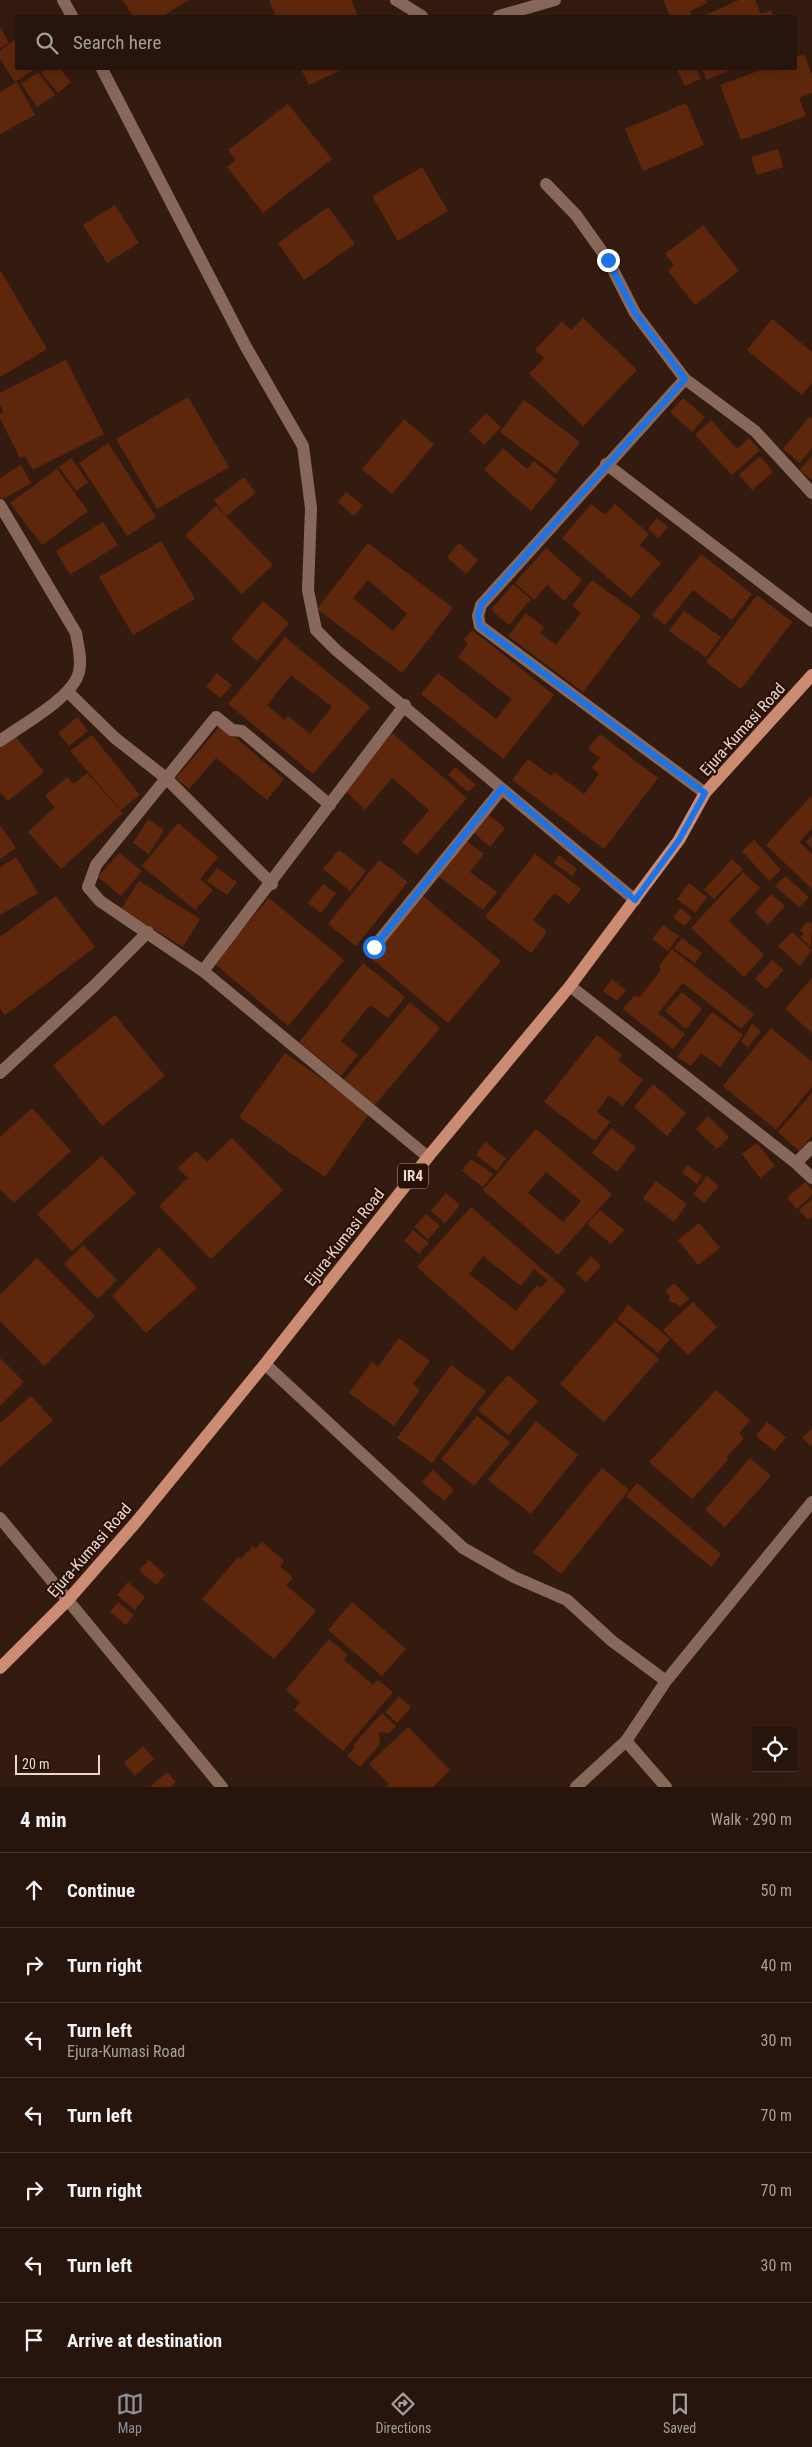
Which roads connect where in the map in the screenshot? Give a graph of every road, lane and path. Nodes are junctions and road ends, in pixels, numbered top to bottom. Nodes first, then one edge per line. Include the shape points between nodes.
1 (63, 0) edge
2 (396, 0) edge
3 (555, 0) edge
4 (71, 15) edge
5 (420, 15) edge
6 (502, 15) edge
7 (103, 70) edge
8 (546, 184) dead end
9 (685, 379) junction
10 (606, 464) junction
11 (812, 493) edge
12 (0, 505) edge
13 (812, 621) edge
14 (812, 675) edge
15 (68, 692) junction
16 (405, 705) junction
17 (0, 740) edge
18 (166, 778) junction
19 (502, 788) junction
20 (705, 793) junction
21 (330, 805) junction
22 (272, 884) junction
23 (635, 900) junction
24 (148, 932) junction
25 (374, 947) dead end
26 (203, 971) junction
27 (570, 986) junction
28 (0, 1073) edge
29 (812, 1148) edge
30 (428, 1157) junction
31 (796, 1163) junction
32 (812, 1178) edge
33 (265, 1364) junction
34 (812, 1502) edge
35 (0, 1518) edge
36 (68, 1600) junction
37 (0, 1668) edge
38 (666, 1681) junction
39 (626, 1741) junction
40 (222, 1787) edge
41 (576, 1787) edge
42 (666, 1787) edge

1 - 4 street
2 - 5 street
3 - 6 street
7 - 16 street via 246,348 304,446 311,508 308,590 316,630
8 - 9 street via 576,215 608,260 635,313
9 - 10 street
9 - 11 street via 755,431
10 - 13 street
10 - 20 street via 481,605 480,626
12 - 15 street via 76,633 79,673
14 - 20 main road, Ejura-Kumasi Road / IR4
15 - 17 street
15 - 18 street via 115,738
16 - 19 street
16 - 21 street
18 - 21 street via 216,717 232,730 242,731
18 - 22 street
18 - 24 street via 96,865 88,887 100,901
19 - 23 street
19 - 25 street
20 - 23 main road, Ejura-Kumasi Road / IR4 via 679,840
21 - 22 street
22 - 26 street
23 - 27 main road, Ejura-Kumasi Road / IR4
24 - 26 street
24 - 28 street
26 - 30 street
27 - 30 main road, Ejura-Kumasi Road / IR4
27 - 31 street
29 - 31 street
30 - 33 main road, Ejura-Kumasi Road / IR4
31 - 32 street
33 - 36 main road, Ejura-Kumasi Road / IR4
33 - 38 street via 463,1548 514,1577 567,1600 612,1641
34 - 38 street
35 - 36 street
36 - 37 main road, Ejura-Kumasi Road / IR4
36 - 40 street
38 - 39 street
39 - 41 street
39 - 42 street

